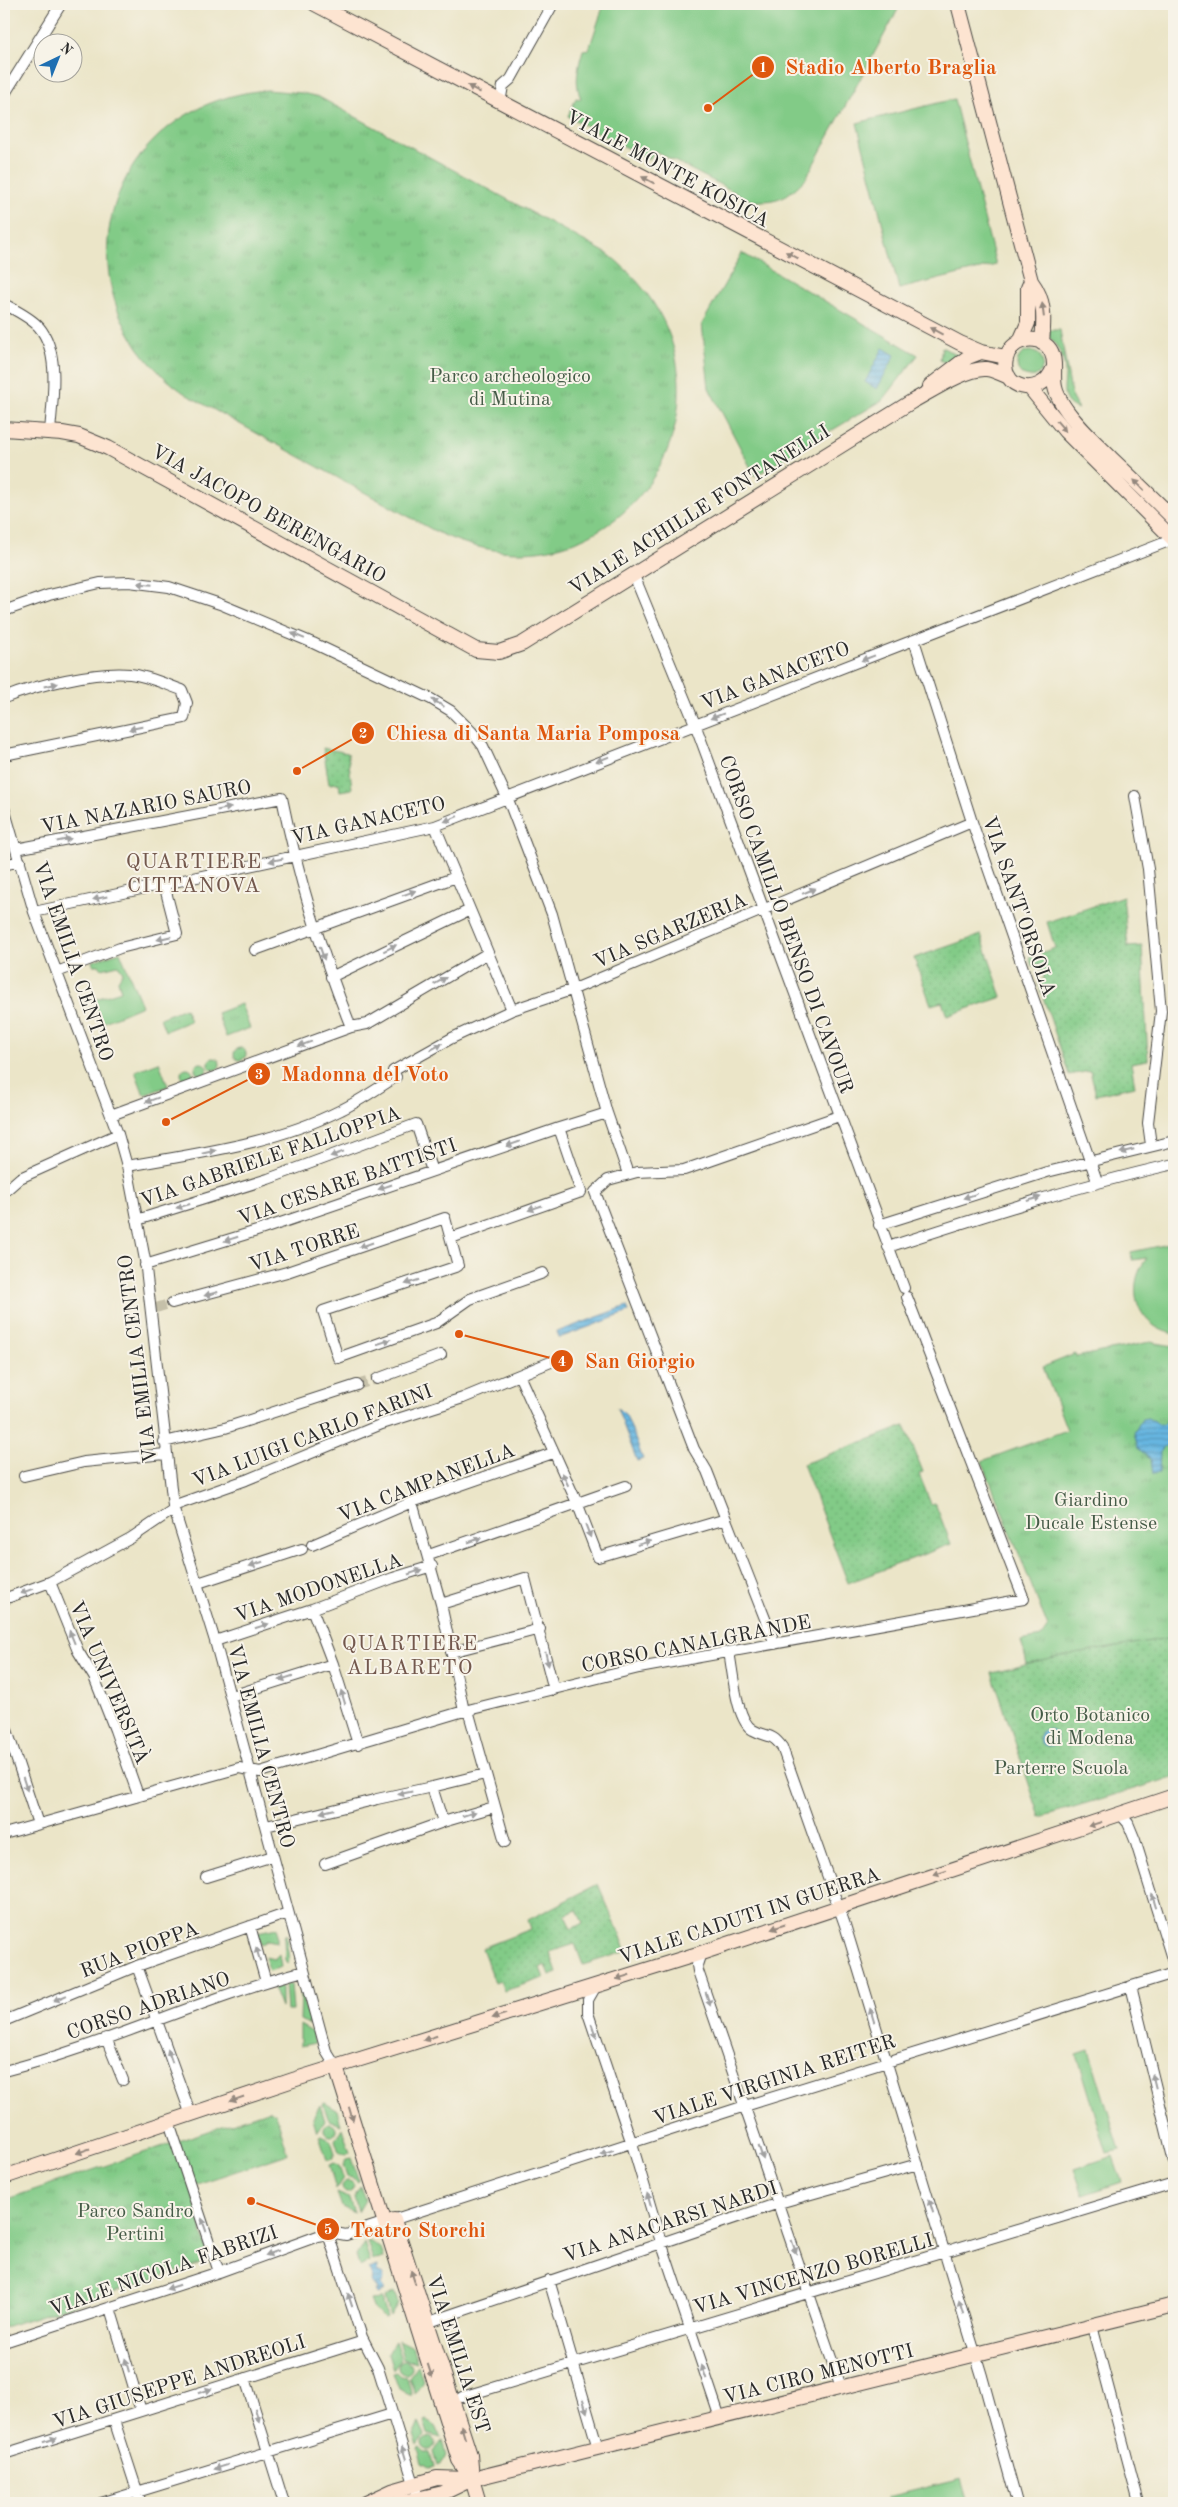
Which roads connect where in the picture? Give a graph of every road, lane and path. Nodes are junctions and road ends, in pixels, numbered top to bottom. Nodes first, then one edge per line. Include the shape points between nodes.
1 (61, 4) edge
2 (315, 4) edge
3 (553, 4) edge
4 (958, 4) edge
5 (4, 95) edge
6 (500, 103) junction
7 (1031, 281) junction
8 (4, 304) edge
9 (1020, 341) junction
10 (1042, 342) junction
11 (980, 352) junction
12 (1006, 356) junction
13 (1053, 369) junction
14 (1009, 377) junction
15 (1030, 388) junction
16 (912, 402) junction
17 (4, 429) edge
18 (50, 432) junction
19 (1174, 519) edge
20 (1174, 540) edge
21 (633, 573) junction
22 (4, 611) edge
23 (914, 640) junction
24 (508, 650) joint
25 (4, 698) edge
26 (695, 724) junction
27 (4, 755) edge
28 (506, 796) junction
29 (1135, 796) dead end
30 (4, 808) edge
31 (972, 822) junction
32 (435, 826) junction
33 (16, 849) junction
34 (294, 856) junction
35 (20, 861) junction
36 (4, 865) edge
37 (456, 877) junction
38 (164, 884) junction
39 (470, 910) junction
40 (764, 910) junction
41 (34, 912) junction
42 (314, 927) junction
43 (255, 950) dead end
44 (488, 953) junction
45 (57, 972) junction
46 (331, 977) junction
47 (574, 989) junction
48 (512, 1010) junction
49 (350, 1028) junction
50 (608, 1113) junction
51 (111, 1115) junction
52 (839, 1116) junction
53 (559, 1128) junction
54 (118, 1134) junction
55 (1174, 1141) edge
56 (1151, 1145) junction
57 (1090, 1160) junction
58 (1174, 1164) edge
59 (127, 1166) junction
60 (432, 1171) junction
61 (628, 1174) junction
62 (1097, 1181) junction
63 (4, 1192) edge
64 (137, 1220) junction
65 (879, 1225) junction
66 (451, 1238) junction
67 (888, 1247) junction
68 (145, 1265) junction
69 (543, 1273) dead end
70 (172, 1303) tunnel mouth
71 (440, 1355) dead end
72 (558, 1359) dead end
73 (519, 1375) junction
74 (376, 1379) tunnel mouth
75 (357, 1385) tunnel mouth
76 (164, 1442) junction
77 (553, 1453) junction
78 (166, 1454) junction
79 (24, 1476) dead end
80 (626, 1486) dead end
81 (412, 1502) junction
82 (578, 1505) junction
83 (174, 1508) junction
84 (726, 1519) junction
85 (429, 1555) junction
86 (432, 1566) junction
87 (50, 1582) junction
88 (198, 1583) junction
89 (4, 1599) edge
90 (1024, 1599) joint
91 (441, 1604) junction
92 (312, 1609) junction
93 (540, 1629) junction
94 (216, 1641) junction
95 (776, 1644) junction
96 (451, 1652) junction
97 (729, 1652) junction
98 (333, 1664) junction
99 (554, 1690) junction
100 (230, 1696) junction
101 (466, 1710) junction
102 (4, 1721) edge
103 (358, 1744) junction
104 (251, 1771) junction
105 (485, 1774) junction
106 (432, 1787) junction
107 (138, 1795) junction
108 (1174, 1796) edge
109 (494, 1807) junction
110 (1121, 1815) junction
111 (443, 1822) junction
112 (38, 1824) junction
113 (266, 1826) junction
114 (4, 1834) edge
115 (505, 1842) dead end
116 (273, 1856) junction
117 (325, 1864) dead end
118 (206, 1877) dead end
119 (838, 1907) junction
120 (288, 1912) junction
121 (250, 1926) junction
122 (701, 1953) junction
123 (1174, 1964) edge
124 (137, 1966) junction
125 (304, 1971) junction
126 (1174, 1973) edge
127 (266, 1982) junction
128 (596, 1986) junction
129 (1131, 1986) junction
130 (158, 2019) junction
131 (4, 2021) edge
132 (106, 2038) junction
133 (887, 2061) junction
134 (336, 2067) junction
135 (4, 2070) edge
136 (123, 2080) dead end
137 (745, 2106) junction
138 (191, 2115) junction
139 (169, 2122) junction
140 (632, 2144) junction
141 (1174, 2162) edge
142 (918, 2164) junction
143 (4, 2177) edge
144 (1174, 2183) edge
145 (779, 2203) junction
146 (389, 2220) junction
147 (331, 2233) junction
148 (661, 2242) junction
149 (945, 2253) junction
150 (219, 2272) junction
151 (549, 2280) junction
152 (809, 2291) junction
153 (1174, 2305) edge
154 (110, 2308) junction
155 (435, 2320) dead end
156 (1092, 2326) junction
157 (689, 2327) junction
158 (364, 2341) junction
159 (4, 2342) edge
160 (975, 2354) junction
161 (572, 2363) junction
162 (245, 2378) junction
163 (841, 2387) junction
164 (462, 2397) dead end
165 (141, 2411) junction
166 (392, 2414) junction
167 (720, 2418) junction
168 (114, 2420) junction
169 (598, 2448) junction
170 (268, 2452) junction
171 (4, 2454) edge
172 (472, 2479) junction
173 (414, 2485) junction
174 (137, 2493) junction
175 (419, 2499) junction
176 (101, 2503) edge
177 (141, 2503) edge
178 (284, 2503) edge
179 (366, 2503) edge
180 (399, 2503) edge
181 (479, 2503) edge
182 (1017, 2503) edge
183 (1139, 2503) edge

1 - 5 street
6 -> 2 street, VIALE MONTE KOSICA
3 - 6 street via 511,79 503,86
4 - 7 street
11 -> 6 street, VIALE MONTE KOSICA
7 - 9 street via 1028,323
10 -> 7 street via 1042,299
8 - 18 street via 38,325 45,337 55,377
9 - 10 street
9 - 12 street
10 - 13 street via 1052,354
11 - 12 street, VIALE MONTE KOSICA
11 - 16 street, VIALE ACHILLE FONTANELLI via 950,369
12 - 14 street
13 - 15 street via 1045,382
19 -> 13 street via 1075,423 1055,388
14 - 15 street via 1022,387
14 - 16 street, VIALE ACHILLE FONTANELLI via 988,369 978,370
15 -> 20 street via 1065,431
16 - 21 street, VIALE ACHILLE FONTANELLI
17 - 18 street, VIA JACOPO BERENGARIO
18 - 24 street, VIA JACOPO BERENGARIO via 79,436 124,455 476,650
20 - 23 street, VIA GANACETO
21 - 24 street, VIALE ACHILLE FONTANELLI
21 - 26 street, CORSO CAMILLO BENSO DI CAVOUR
28 -> 22 street via 483,746 456,716 431,699 342,656 199,596 152,584 113,582 49,594
23 -> 26 street, VIA GANACETO
23 - 31 street, VIA SANT'ORSOLA
25 -> 27 street via 89,677 130,674 182,690 187,703 184,718
26 -> 28 street, VIA GANACETO
26 - 40 street, CORSO CAMILLO BENSO DI CAVOUR
28 -> 32 street, VIA GANACETO
28 - 47 street via 552,914
29 - 56 street via 1148,869 1161,1012 1148,1123
30 - 33 street, VIA EMILIA CENTRO
40 -> 31 street, VIA SGARZERIA
31 - 57 street, VIA SANT'ORSOLA
32 - 34 street, VIA GANACETO
32 - 37 street
33 -> 34 street, VIA NAZARIO SAURO via 282,798
33 - 35 street, VIA EMILIA CENTRO
34 -> 38 street, VIA GANACETO
34 - 42 street
35 - 36 street
35 - 41 street, VIA EMILIA CENTRO
37 - 39 street
42 -> 37 street
38 -> 41 street, VIA GANACETO
38 -> 45 street via 177,934 120,948
39 - 44 street
46 -> 39 street
40 - 47 street, VIA SGARZERIA
40 - 52 street, CORSO CAMILLO BENSO DI CAVOUR
41 - 45 street, VIA EMILIA CENTRO
42 - 43 street
42 -> 46 street
44 - 48 street
49 -> 44 street via 367,1024
45 - 51 street, VIA EMILIA CENTRO
46 - 49 street
47 - 48 street, VIA SGARZERIA
47 - 50 street
59 -> 48 street, VIA SGARZERIA via 198,1154 294,1129 340,1111 452,1038
49 -> 51 street
50 - 53 street, VIA CESARE BATTISTI
50 - 61 street
51 - 54 street, VIA EMILIA CENTRO
52 - 61 street via 684,1170
52 - 65 street, CORSO CAMILLO BENSO DI CAVOUR
53 -> 60 street, VIA CESARE BATTISTI
53 -> 66 street via 581,1192
54 - 59 street, VIA EMILIA CENTRO
54 - 63 street via 20,1178
55 - 56 street
56 -> 57 street
57 - 62 street, VIA SANT'ORSOLA
57 -> 65 street
58 - 62 street
59 - 64 street, VIA EMILIA CENTRO
60 -> 64 street, VIA GABRIELE FALLOPPIA via 416,1124 268,1179
60 -> 68 street, VIA CESARE BATTISTI via 260,1230
61 - 84 street via 608,1180 595,1192 694,1448
67 -> 62 street
64 - 68 street, VIA EMILIA CENTRO
65 - 67 street, CORSO CAMILLO BENSO DI CAVOUR
66 -> 69 street via 458,1266 323,1312 338,1358 436,1323 470,1300
66 -> 70 street, VIA TORRE via 445,1218 287,1272
67 - 90 street, CORSO CAMILLO BENSO DI CAVOUR
68 - 76 street, VIA EMILIA CENTRO via 154,1309
71 - 74 street
72 - 73 street, VIA LUIGI CARLO FARINI
73 - 77 street
73 - 83 street, VIA LUIGI CARLO FARINI via 382,1424
75 - 76 street via 225,1428
76 - 78 street, VIA EMILIA CENTRO
77 - 81 street, VIA CAMPANELLA
82 -> 77 street
78 - 79 street via 84,1462
78 - 83 street, VIA EMILIA CENTRO
80 - 82 street, VIA MODONELLA
81 - 85 street
81 -> 88 street, VIA CAMPANELLA via 307,1547
82 -> 84 street via 598,1557
85 -> 82 street, VIA MODONELLA
83 - 87 street, VIA LUIGI CARLO FARINI via 131,1538
83 - 88 street, VIA EMILIA CENTRO
84 - 95 street
85 - 86 street
86 - 91 street
92 -> 86 street, VIA MODONELLA
87 -> 89 street, VIA LUIGI CARLO FARINI
107 -> 87 street, VIA UNIVERSITÀ via 116,1730 94,1677 78,1651
88 - 94 street, VIA EMILIA CENTRO
90 - 95 street, CORSO CANALGRANDE
91 - 93 street via 525,1578
91 - 96 street
94 -> 92 street, VIA MODONELLA
92 - 98 street
93 - 96 street
93 -> 99 street
94 - 100 street, VIA EMILIA CENTRO
95 - 97 street, CORSO CANALGRANDE
96 - 101 street
97 - 99 street, CORSO CANALGRANDE via 639,1668
97 - 119 street via 741,1714 753,1730 772,1736 782,1747
98 -> 100 street
103 -> 98 street
99 - 101 street, CORSO CANALGRANDE
100 - 104 street, VIA EMILIA CENTRO
101 - 103 street, CORSO CANALGRANDE
101 - 105 street
102 -> 112 street
103 - 104 street, CORSO CANALGRANDE via 260,1772
104 - 107 street, CORSO CANALGRANDE via 239,1768
104 - 113 street, VIA EMILIA CENTRO
105 - 106 street
105 - 109 street
106 - 111 street
106 -> 113 street
107 - 112 street, CORSO CANALGRANDE
108 - 110 street, VIALE CADUTI IN GUERRA
111 -> 109 street
109 - 115 street
110 -> 119 street, VIALE CADUTI IN GUERRA
123 -> 110 street via 1135,1840
111 - 117 street
112 - 114 street, CORSO CANALGRANDE
113 - 116 street, VIA EMILIA CENTRO
116 - 118 street
116 - 120 street, VIA EMILIA CENTRO
119 -> 122 street, VIALE CADUTI IN GUERRA
133 -> 119 street
120 - 121 street, RUA PIOPPA
120 - 125 street, VIA EMILIA CENTRO
121 - 124 street, RUA PIOPPA
127 -> 121 street
122 -> 128 street, VIALE CADUTI IN GUERRA
122 -> 137 street via 698,1971
124 - 130 street
124 -> 131 street, RUA PIOPPA
125 - 127 street, CORSO ADRIANO
125 - 134 street, VIA EMILIA CENTRO via 326,2051
126 - 129 street, VIALE VIRGINIA REITER
127 - 130 street, CORSO ADRIANO
128 -> 134 street, VIALE CADUTI IN GUERRA
128 -> 140 street via 588,2000 588,2013
129 - 133 street, VIALE VIRGINIA REITER
141 -> 129 street
130 - 132 street, CORSO ADRIANO
138 -> 130 street
132 - 135 street, CORSO ADRIANO via 38,2062
132 - 136 street
133 - 137 street, VIALE VIRGINIA REITER
133 - 142 street
134 -> 138 street, VIALE CADUTI IN GUERRA
134 -> 146 street
137 - 140 street, VIALE VIRGINIA REITER
137 -> 145 street
138 - 139 street, VIALE CADUTI IN GUERRA
139 -> 143 street, VIALE CADUTI IN GUERRA
150 -> 139 street
140 -> 146 street, VIALE VIRGINIA REITER
148 -> 140 street
142 - 145 street, VIA ANACARSI NARDI
149 -> 142 street
144 - 149 street, VIA VINCENZO BORELLI
145 - 148 street, VIA ANACARSI NARDI
145 -> 152 street
146 - 147 street, VIALE VIRGINIA REITER via 346,2235
146 - 172 street via 415,2325 459,2460
147 -> 150 street, VIALE NICOLA FABRIZI
158 -> 147 street
148 - 151 street, VIA ANACARSI NARDI
148 - 157 street
149 - 152 street, VIA VINCENZO BORELLI
160 -> 149 street
150 -> 154 street, VIALE NICOLA FABRIZI
151 - 155 street, VIA ANACARSI NARDI
151 - 161 street
152 - 157 street, VIA VINCENZO BORELLI
152 - 163 street
153 - 156 street, VIA CIRO MENOTTI
154 - 159 street, VIALE NICOLA FABRIZI
165 -> 154 street
156 - 160 street, VIA CIRO MENOTTI
156 - 183 street
157 - 161 street, VIA VINCENZO BORELLI
167 -> 157 street
158 - 162 street, VIA GIUSEPPE ANDREOLI
158 - 166 street via 378,2368
160 - 163 street, VIA CIRO MENOTTI
160 - 182 street
161 - 164 street, VIA VINCENZO BORELLI
161 -> 169 street
165 -> 162 street, VIA GIUSEPPE ANDREOLI
162 -> 170 street
163 - 167 street, VIA CIRO MENOTTI
165 - 168 street, VIA GIUSEPPE ANDREOLI
166 - 170 street
173 -> 166 street
167 - 169 street, VIA CIRO MENOTTI
171 -> 168 street, VIA GIUSEPPE ANDREOLI
168 - 174 street
169 - 172 street, VIA CIRO MENOTTI
170 -> 174 street
170 - 178 street
172 - 173 street via 437,2478
172 - 175 street via 443,2493
172 - 181 street
173 - 175 street
173 - 179 street via 385,2493
174 - 176 street
174 - 177 street
175 - 180 street

